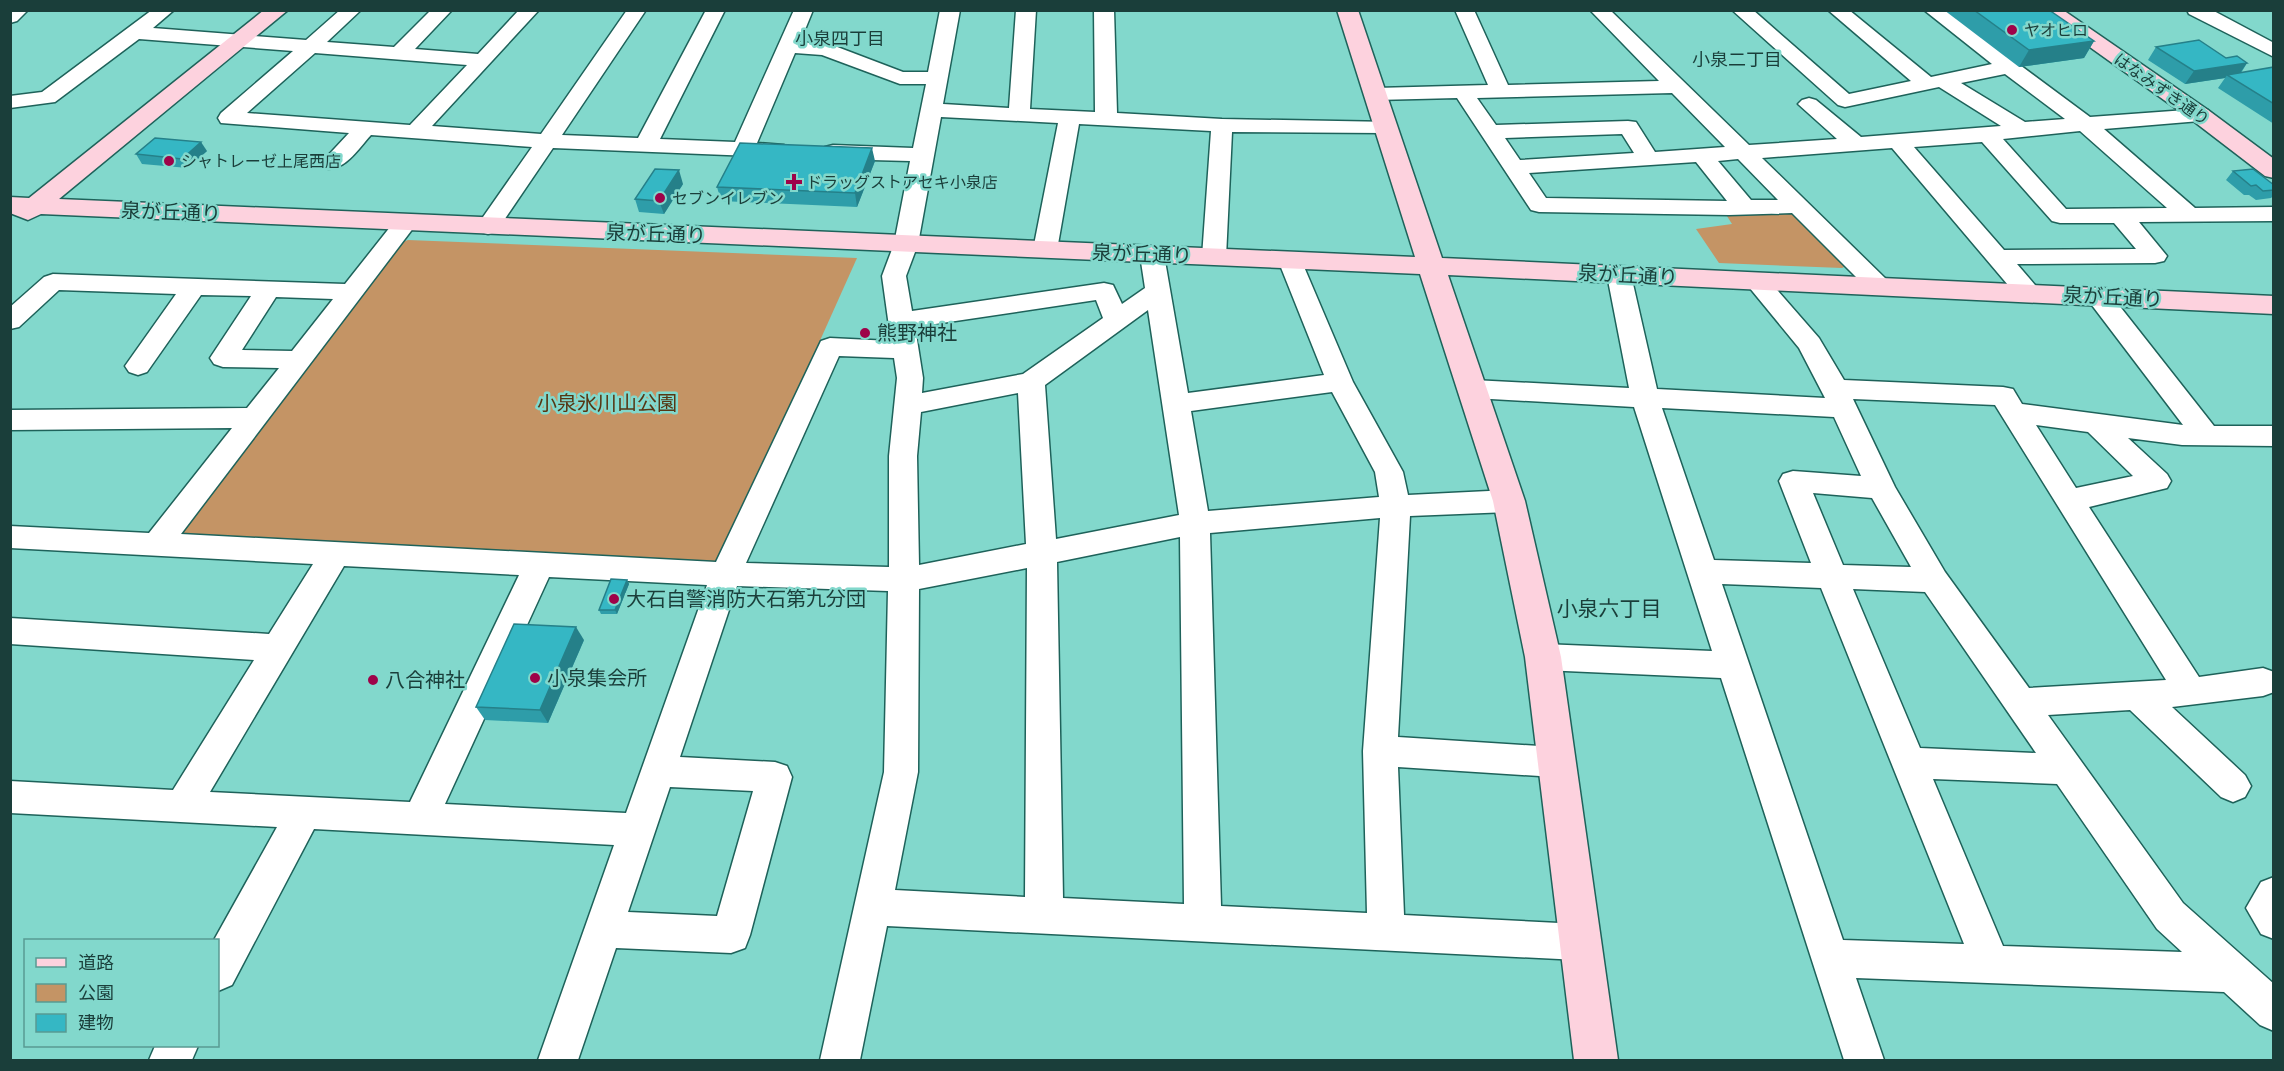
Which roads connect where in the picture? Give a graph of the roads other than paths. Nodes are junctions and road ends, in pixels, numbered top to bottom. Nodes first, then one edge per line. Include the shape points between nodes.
1 (19, 10) edge
2 (165, 10) edge
3 (278, 10) edge
4 (352, 10) edge
5 (443, 10) edge
6 (530, 10) edge
7 (637, 10) edge
8 (716, 10) edge
9 (804, 10) edge
10 (950, 10) edge
11 (1026, 10) edge
12 (1104, 10) edge
13 (1347, 10) edge
14 (1464, 10) edge
15 (1599, 10) edge
16 (1741, 10) edge
17 (1837, 10) edge
18 (1933, 10) edge
19 (2048, 10) edge
20 (2242, 10) edge
21 (2203, 15) edge
22 (10, 17) edge
23 (135, 33) junction
24 (238, 41) junction
25 (309, 47) junction
26 (787, 47) junction
27 (2274, 51) edge
28 (398, 54) junction
29 (483, 60) junction
30 (2007, 67) junction
31 (937, 78) junction
32 (1935, 82) junction
33 (1676, 87) junction
34 (1501, 91) junction
35 (1463, 92) junction
36 (1376, 94) junction
37 (10, 102) edge
38 (1809, 104) dead end
39 (931, 110) junction
40 (1019, 114) junction
41 (2200, 115) junction
42 (1070, 117) junction
43 (1106, 119) junction
44 (2085, 124) junction
45 (1222, 125) junction
46 (1384, 127) junction
47 (365, 129) junction
48 (2021, 129) junction
49 (1490, 132) junction
50 (414, 133) junction
51 (1988, 135) junction
52 (546, 141) junction
53 (1897, 141) junction
54 (646, 144) junction
55 (1856, 144) junction
56 (743, 149) junction
57 (1742, 152) junction
58 (923, 155) junction
59 (1702, 155) junction
60 (1649, 159) junction
61 (332, 163) dead end
62 (1513, 166) junction
63 (2274, 171) edge
64 (23, 206) edge
65 (1797, 206) junction
66 (1745, 208) junction
67 (2188, 214) junction
68 (2274, 214) edge
69 (2120, 215) junction
70 (406, 222) junction
71 (10, 227) edge
72 (488, 227) junction
73 (906, 244) junction
74 (1045, 250) junction
75 (1152, 255) junction
76 (1214, 257) junction
77 (1998, 257) junction
78 (1290, 260) junction
79 (1433, 266) junction
80 (1619, 275) junction
81 (1756, 281) junction
82 (1878, 285) junction
83 (194, 287) junction
84 (269, 289) junction
85 (353, 291) junction
86 (1157, 291) junction
87 (2028, 292) junction
88 (2098, 296) junction
89 (2274, 305) edge
90 (1117, 320) junction
91 (10, 321) edge
92 (903, 336) junction
93 (300, 360) junction
94 (138, 366) dead end
95 (1031, 382) junction
96 (1340, 382) junction
97 (1473, 389) junction
98 (1646, 398) junction
99 (1839, 398) junction
100 (1176, 404) junction
101 (908, 405) junction
102 (2015, 413) junction
103 (255, 418) junction
104 (10, 420) edge
105 (2095, 423) junction
106 (2206, 435) junction
107 (2274, 436) edge
108 (1881, 488) junction
109 (2070, 500) junction
110 (1509, 501) junction
111 (1396, 506) junction
112 (1196, 523) junction
113 (10, 537) edge
114 (158, 543) junction
115 (335, 554) junction
116 (1042, 554) junction
117 (539, 565) junction
118 (1701, 571) junction
119 (726, 574) junction
120 (1832, 577) junction
121 (904, 580) junction
122 (1934, 580) junction
123 (10, 631) edge
124 (279, 648) junction
125 (1543, 657) junction
126 (1732, 665) junction
127 (2270, 681) edge
128 (2191, 692) junction
129 (2138, 696) junction
130 (2019, 703) junction
131 (1380, 751) junction
132 (1555, 762) junction
133 (1907, 763) junction
134 (2066, 769) junction
135 (658, 771) junction
136 (2232, 786) dead end
137 (10, 797) edge
138 (182, 807) junction
139 (304, 813) junction
140 (420, 819) junction
141 (638, 830) junction
142 (2274, 894) edge
143 (873, 907) junction
144 (1044, 915) junction
145 (2274, 921) edge
146 (1203, 923) junction
147 (603, 929) junction
148 (1386, 932) junction
149 (1579, 942) junction
150 (1829, 958) junction
151 (1991, 964) junction
152 (219, 970) edge
153 (2229, 973) junction
154 (2274, 1011) edge
155 (177, 1047) edge
156 (169, 1060) edge
157 (558, 1060) edge
158 (840, 1060) edge
159 (1596, 1060) edge
160 (1864, 1060) edge

1 - 22 street
2 - 23 street
3 - 24 street
4 - 25 street
5 - 28 street
6 - 29 street
7 - 52 street
8 - 54 street
9 - 26 street
10 - 31 street
11 - 40 street
12 - 43 street
13 - 36 street
14 - 34 street
15 - 33 street
16 - 32 street via 1845,101
17 - 32 street
18 - 30 street
19 - 41 street, はなみずき通り
20 - 21 street
21 - 27 street
23 - 24 street
23 - 37 street via 48,98
24 - 25 street
24 - 64 street
25 - 28 street
25 - 47 street via 229,118
26 - 31 street via 825,49 900,78
26 - 56 street
28 - 29 street
29 - 50 street
30 - 32 street
30 - 44 street
31 - 39 street
32 - 48 street
33 - 34 street
33 - 57 street
34 - 35 street
35 - 36 street
35 - 49 street
36 - 46 street
38 - 55 street
39 - 40 street
39 - 58 street
40 - 42 street
41 - 44 street
41 - 63 street, はなみずき通り
42 - 43 street
42 - 74 street
43 - 45 street
44 - 48 street
44 - 67 street
45 - 46 street
45 - 76 street
46 - 79 street
47 - 50 street
47 - 61 street
48 - 51 street
49 - 60 street via 1628,127
49 - 62 street
50 - 52 street
51 - 53 street
51 - 69 street via 2060,216
52 - 54 street
52 - 72 street
53 - 55 street
53 - 77 street
54 - 56 street
55 - 57 street
56 - 58 street
57 - 59 street
57 - 65 street
58 - 73 street
59 - 60 street
59 - 66 street
60 - 62 street
62 - 66 street via 1539,205
64 - 70 street, 泉が丘通り
64 - 71 street
65 - 66 street
65 - 82 street
67 - 68 street
67 - 69 street
69 - 77 street via 2155,256
70 - 72 street, 泉が丘通り
70 - 85 street
72 - 73 street, 泉が丘通り
73 - 74 street, 泉が丘通り
73 - 92 street via 894,276
74 - 75 street, 泉が丘通り
75 - 76 street, 泉が丘通り
75 - 86 street
76 - 78 street, 泉が丘通り
77 - 87 street
78 - 79 street, 泉が丘通り
78 - 96 street
79 - 80 street, 泉が丘通り
79 - 97 street
80 - 81 street, 泉が丘通り
80 - 98 street
81 - 82 street, 泉が丘通り
81 - 99 street via 1810,344
82 - 87 street, 泉が丘通り
83 - 84 street
83 - 91 street via 53,282
83 - 94 street
84 - 85 street
84 - 93 street via 223,358
85 - 93 street
86 - 90 street
86 - 100 street
87 - 88 street, 泉が丘通り
88 - 89 street, 泉が丘通り
88 - 106 street
90 - 92 street via 1104,291
90 - 95 street
92 - 101 street via 910,378
92 - 119 street via 830,347
93 - 103 street
95 - 101 street
95 - 116 street
96 - 100 street
96 - 111 street via 1389,472
97 - 98 street
97 - 110 street
98 - 99 street
98 - 118 street
99 - 102 street via 2003,396
99 - 108 street
100 - 112 street
101 - 121 street via 903,456
102 - 105 street
102 - 109 street
103 - 104 street
103 - 114 street
105 - 106 street
105 - 109 street via 2157,482
106 - 107 street
108 - 120 street via 1793,481
108 - 122 street
109 - 128 street
110 - 111 street
110 - 125 street
111 - 112 street
111 - 131 street
112 - 116 street
112 - 146 street
113 - 114 street
114 - 115 street
115 - 117 street
115 - 124 street
116 - 121 street
116 - 144 street
117 - 119 street
117 - 140 street
118 - 120 street
118 - 126 street
119 - 121 street
119 - 135 street
120 - 122 street
120 - 133 street
121 - 143 street via 901,772
122 - 130 street
123 - 124 street
124 - 138 street
125 - 126 street
125 - 132 street
126 - 150 street
127 - 128 street
128 - 129 street
129 - 130 street
129 - 136 street
130 - 134 street
131 - 132 street
131 - 148 street
132 - 149 street
133 - 134 street
133 - 151 street
134 - 153 street via 2170,916
135 - 141 street
135 - 147 street via 775,777 731,935
137 - 138 street
138 - 139 street
139 - 140 street
139 - 152 street
140 - 141 street
141 - 147 street
142 - 145 street via 2265,908
143 - 144 street
143 - 158 street
144 - 146 street
146 - 148 street
147 - 157 street
148 - 149 street
149 - 159 street
150 - 151 street
150 - 160 street
151 - 153 street
153 - 154 street
155 - 156 street

